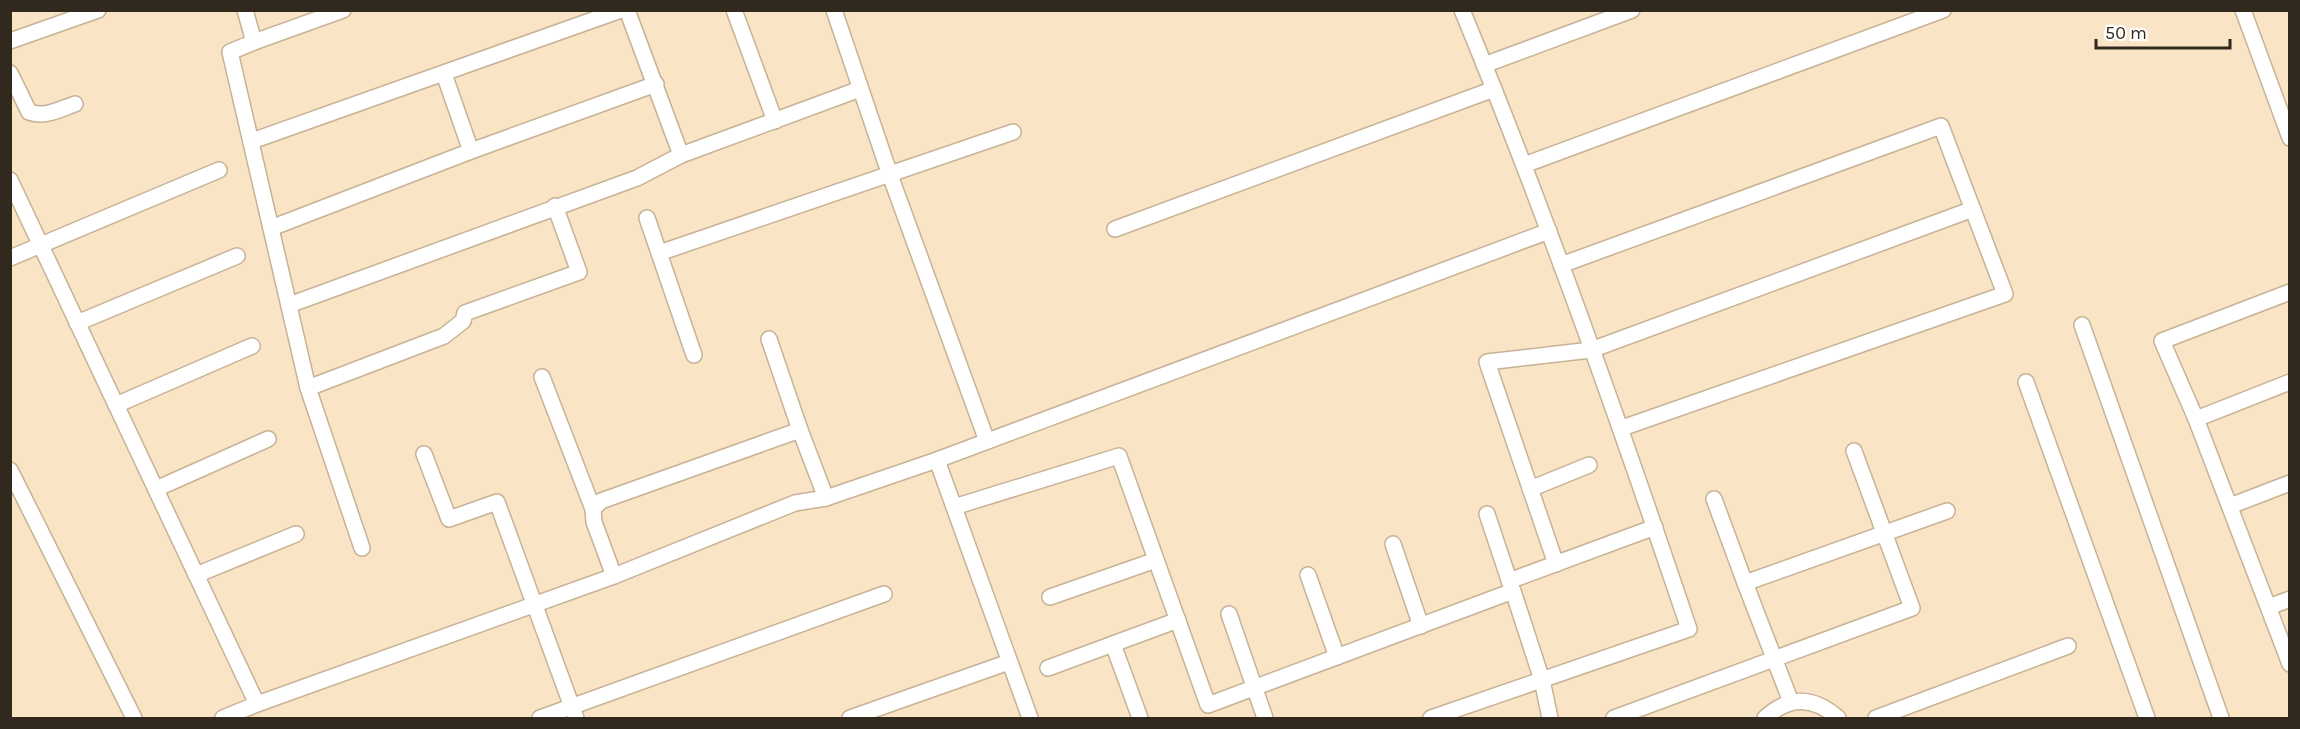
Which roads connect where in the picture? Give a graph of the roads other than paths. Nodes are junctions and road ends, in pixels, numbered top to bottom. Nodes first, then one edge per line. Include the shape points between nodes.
1 (98, 10) edge
2 (245, 10) edge
3 (621, 10) edge
4 (627, 10) edge
5 (734, 10) edge
6 (834, 10) edge
7 (1462, 10) edge
8 (1632, 10) edge
9 (1943, 10) edge
10 (2243, 10) edge
11 (335, 12) edge
12 (10, 41) edge
13 (254, 42) junction
14 (1484, 65) junction
15 (10, 73) edge
16 (444, 74) junction
17 (656, 84) junction
18 (860, 89) junction
19 (1494, 89) junction
20 (75, 104) dead end
21 (775, 120) junction
22 (1013, 132) dead end
23 (2289, 138) edge
24 (252, 141) junction
25 (471, 151) junction
26 (681, 155) junction
27 (1524, 165) junction
28 (219, 170) dead end
29 (890, 175) junction
30 (10, 180) edge
31 (555, 206) junction
32 (1973, 209) junction
33 (647, 218) dead end
34 (271, 228) junction
35 (1115, 229) dead end
36 (1549, 231) junction
37 (40, 245) junction
38 (659, 253) junction
39 (237, 256) dead end
40 (10, 258) edge
41 (1562, 265) junction
42 (2289, 292) edge
43 (289, 305) junction
44 (77, 323) junction
45 (2082, 325) dead end
46 (769, 339) dead end
47 (252, 345) dead end
48 (1591, 350) junction
49 (694, 355) dead end
50 (542, 377) dead end
51 (2026, 382) dead end
52 (2289, 382) edge
53 (308, 388) junction
54 (116, 405) junction
55 (2196, 419) junction
56 (1622, 428) junction
57 (800, 430) junction
58 (268, 439) dead end
59 (987, 441) junction
60 (1854, 451) dead end
61 (424, 454) dead end
62 (937, 460) junction
63 (1589, 465) dead end
64 (10, 470) edge
65 (2289, 483) edge
66 (156, 489) junction
67 (1530, 489) junction
68 (15, 490) edge
69 (826, 498) junction
70 (1714, 499) dead end
71 (2230, 506) junction
72 (954, 507) junction
73 (593, 509) junction
74 (1947, 511) dead end
75 (1487, 514) dead end
76 (1655, 527) junction
77 (1885, 533) junction
78 (296, 534) dead end
79 (1393, 544) dead end
80 (362, 548) dead end
81 (1156, 560) junction
82 (1556, 564) junction
83 (1308, 574) dead end
84 (196, 575) junction
85 (614, 576) junction
86 (1745, 583) junction
87 (1511, 586) junction
88 (884, 594) dead end
89 (1050, 597) dead end
90 (2289, 599) edge
91 (534, 605) junction
92 (2269, 607) junction
93 (1229, 614) dead end
94 (1178, 620) junction
95 (1421, 626) junction
96 (1113, 644) junction
97 (2068, 646) dead end
98 (1337, 657) junction
99 (1774, 660) junction
100 (1010, 662) junction
101 (2289, 664) edge
102 (1048, 669) dead end
103 (1542, 680) junction
104 (1254, 688) junction
105 (1791, 702) junction
106 (257, 704) junction
107 (574, 713) edge
108 (134, 718) edge
109 (223, 718) edge
110 (540, 718) edge
111 (850, 718) edge
112 (1030, 718) edge
113 (1140, 718) edge
114 (1265, 718) edge
115 (1431, 718) edge
116 (1550, 718) edge
117 (1614, 718) edge
118 (1765, 718) edge
119 (1838, 718) edge
120 (1876, 718) edge
121 (2147, 718) edge
122 (2221, 718) edge

1 - 12 street
2 - 13 street
3 - 16 street
4 - 17 street
5 - 21 street
6 - 18 street
7 - 14 street
8 - 14 street
9 - 27 street
10 - 23 street
11 - 13 street
13 - 24 street via 230,52
14 - 19 street
15 - 20 street via 29,112 46,114
16 - 24 street
16 - 25 street
17 - 25 street
17 - 26 street
18 - 21 street
18 - 29 street
19 - 27 street
19 - 35 street
21 - 26 street
22 - 29 street
24 - 34 street
25 - 34 street
26 - 31 street via 637,178
27 - 36 street
28 - 37 street
29 - 38 street
29 - 59 street
30 - 37 street
31 - 43 street
31 - 53 street via 579,272 465,313 463,321 444,336
32 - 41 street via 1941,126
32 - 48 street
32 - 56 street via 2005,294
33 - 38 street
34 - 43 street
36 - 41 street
36 - 59 street
37 - 40 street
37 - 44 street
38 - 49 street
39 - 44 street
41 - 48 street
42 - 55 street via 2162,341
43 - 53 street
44 - 54 street
45 - 122 street
46 - 57 street
47 - 54 street
48 - 56 street
48 - 67 street via 1487,362
50 - 73 street
51 - 121 street
52 - 55 street
53 - 80 street
54 - 66 street
55 - 71 street
56 - 76 street
57 - 69 street
57 - 73 street via 602,501
58 - 66 street
59 - 62 street
60 - 77 street
61 - 91 street via 448,519 497,502
62 - 69 street
62 - 72 street
63 - 67 street
64 - 68 street
65 - 71 street
66 - 84 street
67 - 82 street
68 - 108 street
69 - 85 street via 795,503
70 - 86 street
71 - 92 street
72 - 81 street via 1119,456
72 - 100 street
73 - 85 street
74 - 77 street
75 - 87 street
76 - 82 street
76 - 103 street via 1689,629
77 - 86 street
77 - 99 street via 1912,608
78 - 84 street
79 - 95 street
81 - 89 street
81 - 94 street
82 - 87 street
83 - 98 street
84 - 106 street
85 - 91 street
86 - 99 street
87 - 95 street
87 - 103 street
88 - 107 street
90 - 92 street
91 - 106 street
91 - 107 street
92 - 101 street
93 - 104 street
94 - 96 street
94 - 104 street via 1208,705
95 - 98 street
96 - 102 street
96 - 113 street
97 - 120 street
98 - 104 street
99 - 105 street
99 - 117 street
100 - 111 street
100 - 112 street
103 - 115 street
103 - 116 street
104 - 114 street
105 - 118 street
105 - 119 street via 1817,704
106 - 109 street
107 - 110 street

